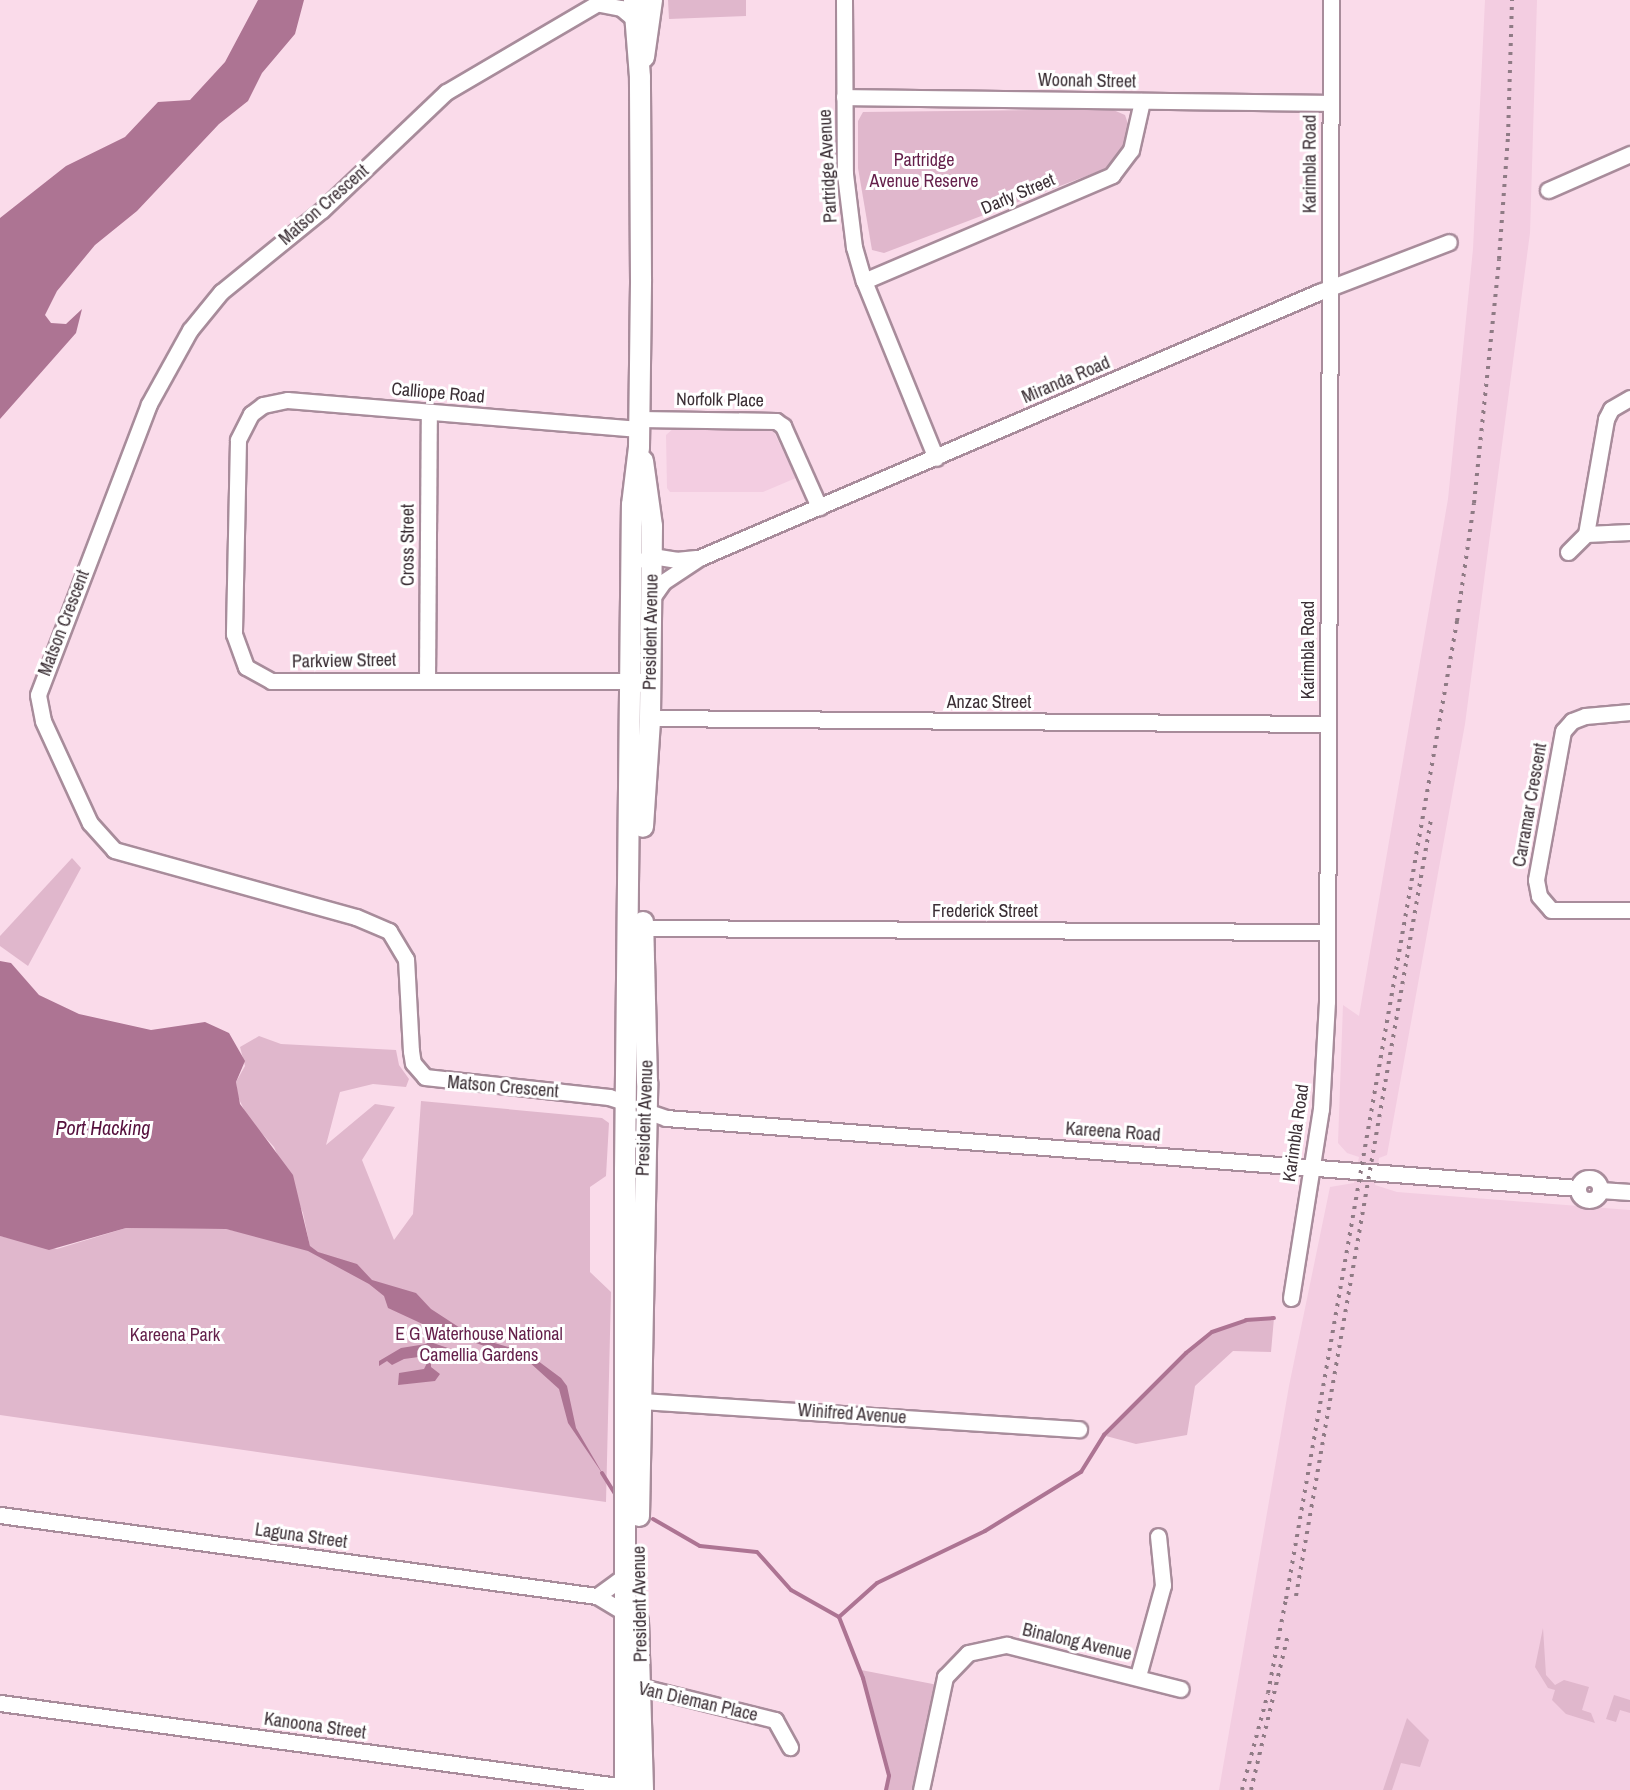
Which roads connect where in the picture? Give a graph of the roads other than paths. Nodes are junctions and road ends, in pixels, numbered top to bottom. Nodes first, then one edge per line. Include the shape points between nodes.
1 (652, 0) edge
2 (844, 0) edge
3 (1331, 0) edge
4 (602, 2) edge
5 (634, 9) edge
6 (640, 77) junction
7 (844, 97) junction
8 (1142, 101) junction
9 (1329, 103) junction
10 (1630, 154) edge
11 (1548, 190) dead end
12 (1449, 242) dead end
13 (864, 281) junction
14 (1329, 288) junction
15 (1630, 398) edge
16 (429, 411) junction
17 (243, 425) joint
18 (639, 432) junction
19 (936, 458) junction
20 (819, 507) junction
21 (1630, 532) edge
22 (1586, 534) junction
23 (1568, 552) dead end
24 (652, 556) junction
25 (699, 558) junction
26 (652, 598) junction
27 (642, 632) junction
28 (427, 679) junction
29 (632, 681) junction
30 (1630, 712) edge
31 (650, 718) junction
32 (1328, 724) junction
33 (1630, 910) edge
34 (643, 928) junction
35 (1327, 932) junction
36 (627, 1103) junction
37 (646, 1111) junction
38 (1314, 1167) junction
39 (1630, 1192) edge
40 (1291, 1298) dead end
41 (632, 1401) junction
42 (1079, 1428) dead end
43 (0, 1515) edge
44 (1158, 1536) dead end
45 (626, 1575) junction
46 (597, 1596) junction
47 (626, 1613) junction
48 (1138, 1676) junction
49 (634, 1687) junction
50 (1180, 1689) dead end
51 (0, 1704) edge
52 (790, 1747) dead end
53 (631, 1789) edge
54 (921, 1790) edge

1 - 6 main road, President Avenue
2 - 7 street, Partridge Avenue
3 - 9 street, Karimbla Road
4 - 5 street, Matson Crescent
4 - 36 street, Matson Crescent via 446,92 322,210 238,275 203,315 149,404 38,695 43,721 90,823 114,850 356,917 389,932 406,959 411,1051 413,1063 424,1077 609,1097
5 - 6 main road, President Avenue
6 - 18 main road, President Avenue
7 - 8 street, Woonah Street
7 - 13 street, Partridge Avenue via 846,200
8 - 9 street, Woonah Street
8 - 13 street, Darly Street via 1131,150 1112,176
9 - 14 street, Karimbla Road
10 - 11 street
12 - 14 street, Miranda Road
13 - 19 street, Partridge Avenue
14 - 19 street, Miranda Road
14 - 32 street, Karimbla Road
15 - 22 street via 1611,409 1606,420
16 - 17 street, Calliope Road via 279,401 257,408
16 - 18 street, Calliope Road
16 - 28 street, Cross Street
17 - 28 street, Parkview Street via 238,445 234,634 246,667 263,679 279,681
18 - 20 street, Norfolk Place via 776,421 783,426
18 - 24 main road, President Avenue via 652,507
18 - 27 main road, President Avenue via 632,505
19 - 20 street, Miranda Road
20 - 25 street, Miranda Road
21 - 22 street
22 - 23 street
24 - 25 street, Miranda Road
24 - 26 main road, President Avenue
24 - 27 street via 640,566
25 - 26 street, Miranda Road via 664,580
26 - 27 main road, President Avenue
27 - 29 main road, President Avenue
27 - 31 main road, President Avenue
28 - 29 street, Parkview Street
29 - 36 main road, President Avenue
30 - 33 street, Carramar Crescent via 1585,716 1572,721 1563,731 1536,880 1539,896 1551,910
31 - 32 street, Anzac Street
31 - 34 main road, President Avenue via 643,828
32 - 35 street, Karimbla Road
34 - 35 street, Frederick Street
34 - 37 main road, President Avenue
35 - 38 street, Karimbla Road via 1321,1108
36 - 37 main road, Matson Crescent
36 - 41 main road, President Avenue
37 - 38 street, Kareena Road via 664,1118
37 - 41 main road, President Avenue
38 - 39 street, Kareena Road via 1578,1188 1582,1198 1589,1200 1596,1198 1600,1190
38 - 40 street, Karimbla Road
41 - 42 street, Winifred Avenue
41 - 45 main road, President Avenue
41 - 49 main road, President Avenue via 638,1626
43 - 46 street, Laguna Street
44 - 48 street via 1163,1585
45 - 46 street
45 - 47 main road, President Avenue
46 - 47 street, Laguna Street
47 - 49 main road, President Avenue
48 - 50 street, Binalong Avenue
48 - 54 street, Binalong Avenue via 1007,1645 968,1653 953,1664 945,1677
49 - 52 street, Van Dieman Place via 775,1720
49 - 53 main road, President Avenue
51 - 53 street, Kanoona Street

